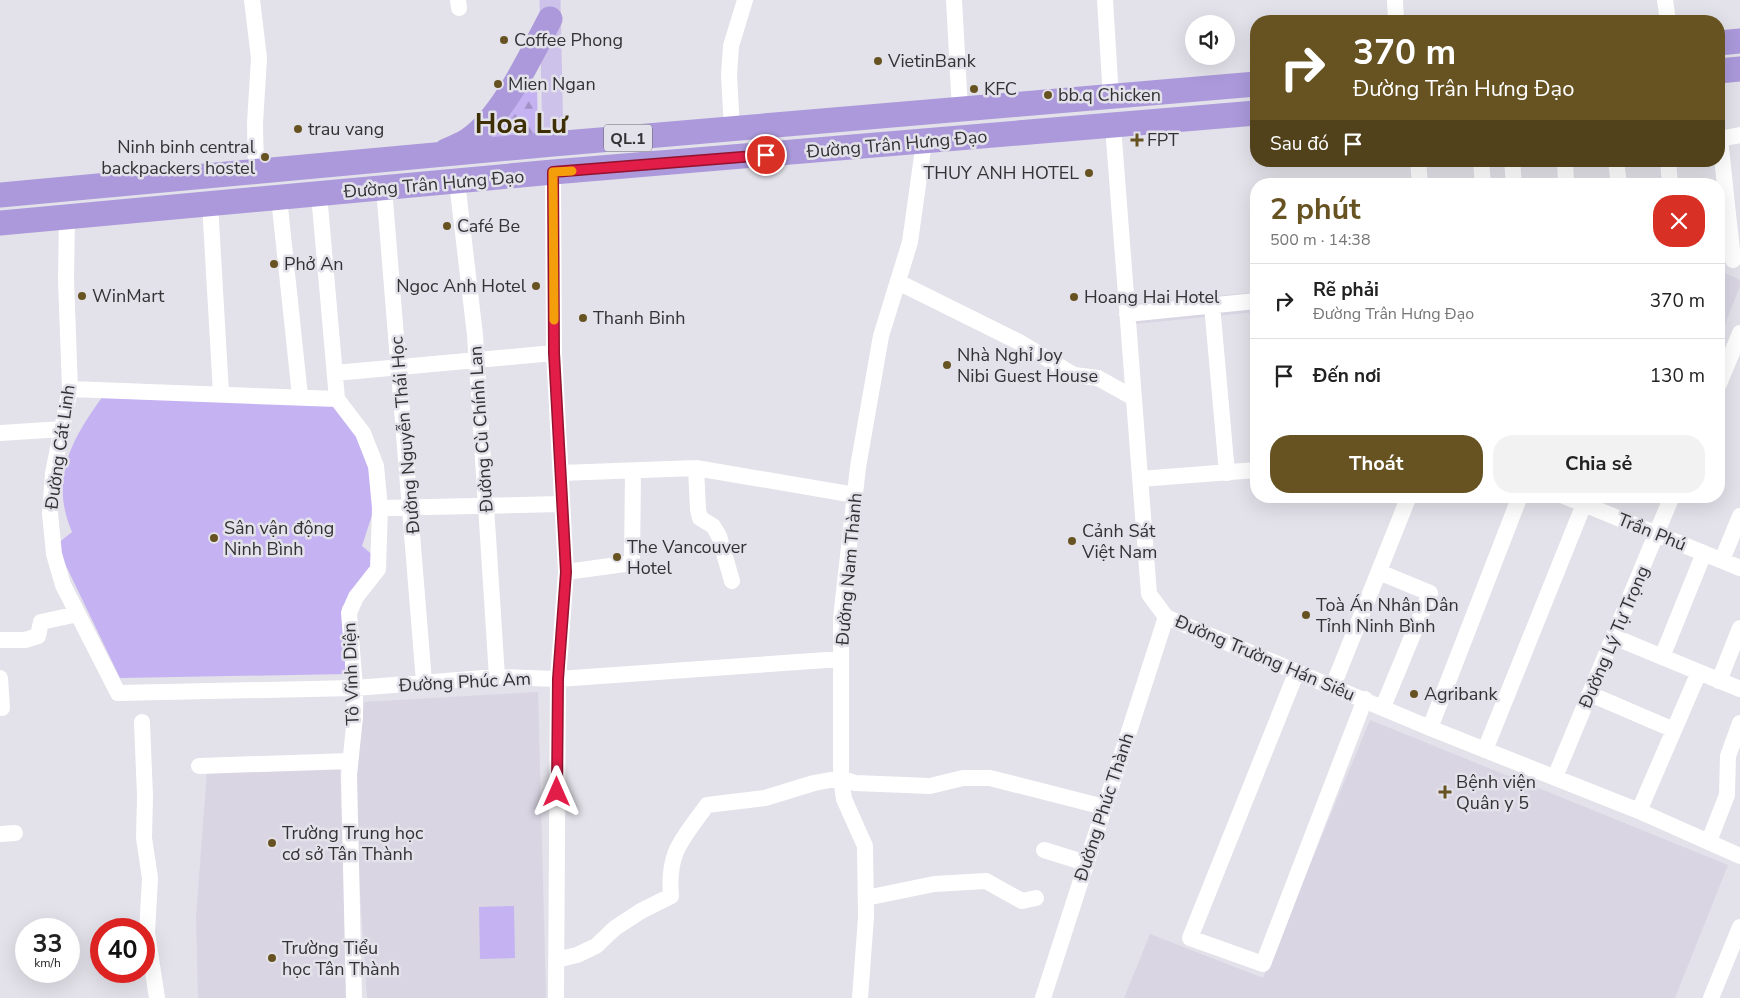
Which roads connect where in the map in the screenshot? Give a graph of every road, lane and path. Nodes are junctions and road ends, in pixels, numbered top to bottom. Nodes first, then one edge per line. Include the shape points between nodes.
1 (252, 0) edge
2 (746, 0) edge
3 (954, 0) edge
4 (1105, 0) edge
5 (1395, 0) edge
6 (1666, 0) edge
7 (550, 9) edge
8 (1396, 15) edge
9 (1667, 15) edge
10 (1740, 41) edge
11 (1725, 42) edge
12 (1740, 69) edge
13 (1725, 70) edge
14 (1250, 85) edge
15 (1111, 98) junction
16 (960, 110) junction
17 (1250, 114) edge
18 (1113, 126) junction
19 (732, 130) junction
20 (1740, 134) edge
21 (1725, 138) edge
22 (924, 142) junction
23 (553, 144) junction
24 (435, 155) junction
25 (256, 172) junction
26 (553, 172) junction
27 (457, 182) junction
28 (384, 188) junction
29 (319, 194) junction
30 (0, 195) edge
31 (279, 198) junction
32 (1725, 200) edge
33 (210, 204) junction
34 (67, 217) junction
35 (0, 223) edge
36 (1731, 261) edge
37 (898, 282) junction
38 (1250, 302) edge
39 (1212, 305) junction
40 (1127, 314) junction
41 (1740, 332) edge
42 (554, 353) junction
43 (476, 360) junction
44 (399, 368) junction
45 (1725, 369) edge
46 (335, 374) junction
47 (70, 389) junction
48 (221, 393) junction
49 (300, 396) junction
50 (1134, 398) junction
51 (337, 399) junction
52 (63, 429) junction
53 (0, 433) edge
54 (696, 468) junction
55 (633, 470) junction
56 (1250, 471) edge
57 (561, 472) junction
58 (1227, 473) junction
59 (1140, 480) junction
60 (855, 495) junction
61 (1406, 503) edge
62 (1517, 503) edge
63 (1669, 503) edge
64 (562, 504) junction
65 (1584, 504) joint
66 (486, 506) junction
67 (380, 508) junction
68 (411, 509) junction
69 (1740, 516) edge
70 (1657, 533) junction
71 (1704, 553) junction
72 (1722, 560) junction
73 (1740, 568) edge
74 (566, 572) junction
75 (1379, 572) junction
76 (732, 581) dead end
77 (78, 614) junction
78 (1166, 617) junction
79 (1740, 628) edge
80 (1614, 637) junction
81 (0, 640) edge
82 (1662, 657) junction
83 (841, 659) junction
84 (1297, 671) junction
85 (1699, 672) junction
86 (497, 677) junction
87 (0, 678) edge
88 (558, 679) junction
89 (1719, 681) junction
90 (424, 682) junction
91 (1333, 686) junction
92 (355, 688) junction
93 (1740, 689) edge
94 (118, 693) joint
95 (1590, 694) junction
96 (1365, 700) junction
97 (1382, 707) junction
98 (2, 708) dead end
99 (142, 722) dead end
100 (1740, 723) edge
101 (1430, 728) junction
102 (1674, 730) junction
103 (1485, 750) junction
104 (350, 761) junction
105 (199, 766) dead end
106 (1555, 777) junction
107 (841, 778) junction
108 (1104, 807) junction
109 (1639, 811) junction
110 (1709, 840) junction
111 (1044, 850) dead end
112 (1740, 856) edge
113 (1086, 863) junction
114 (866, 898) junction
115 (1036, 898) dead end
116 (1740, 926) edge
117 (556, 960) junction
118 (157, 998) edge
119 (354, 998) edge
120 (556, 998) edge
121 (860, 998) edge
122 (1043, 998) edge
123 (1710, 998) edge

1 - 25 street via 259,58
2 - 19 street via 731,46
3 - 16 street
4 - 15 street
5 - 8 street
6 - 9 street
7 - 23 main road
7 - 24 highway via 528,62 492,119 468,141
10 - 11 highway
12 - 13 highway
14 - 15 highway, Đường Trân Hưng Đạo / QL.1
15 - 16 highway, Đường Trân Hưng Đạo / QL.1
15 - 18 highway
16 - 19 highway, Đường Trân Hưng Đạo / QL.1
17 - 18 highway, Đường Trân Hưng Đạo / QL.1
18 - 22 highway, Đường Trân Hưng Đạo / QL.1
18 - 40 street, Đường Trường Hán Siêu
19 - 23 highway, Đường Trân Hưng Đạo / QL.1
20 - 21 street
22 - 26 highway, Đường Trân Hưng Đạo / QL.1
22 - 37 street, Đường Nam Thành via 910,242
23 - 24 highway, Đường Trân Hưng Đạo / QL.1
23 - 26 highway
24 - 25 highway, Đường Trân Hưng Đạo / QL.1
25 - 30 highway, Đường Trân Hưng Đạo / QL.1
26 - 27 highway, Đường Trân Hưng Đạo / QL.1
26 - 42 street
27 - 28 highway, Đường Trân Hưng Đạo / QL.1
27 - 43 street, Đường Cù Chính Lan
28 - 29 highway, Đường Trân Hưng Đạo / QL.1
28 - 44 street, Đường Nguyễn Thái Học
29 - 31 highway, Đường Trân Hưng Đạo / QL.1
29 - 46 street
31 - 33 highway, Đường Trân Hưng Đạo / QL.1
31 - 49 street
32 - 36 street
33 - 34 highway, Đường Trân Hưng Đạo / QL.1
33 - 48 street
34 - 35 highway, Đường Trân Hưng Đạo / QL.1
34 - 47 street, Đường Cát Linh
37 - 50 street via 1021,343 1074,375 1098,378
37 - 60 street, Đường Nam Thành via 881,336
38 - 39 street
39 - 40 street
39 - 58 street
40 - 50 street, Đường Trường Hán Siêu
41 - 45 street
42 - 43 street
42 - 57 street
43 - 44 street
43 - 66 street, Đường Cù Chính Lan
44 - 46 street
44 - 68 street, Đường Nguyễn Thái Học
46 - 51 street
47 - 48 street
47 - 52 street, Đường Cát Linh
48 - 49 street
49 - 51 street
50 - 59 street, Đường Trường Hán Siêu
51 - 67 street, Tô Vĩnh Diện via 358,426 376,466
52 - 53 street
52 - 77 street, Đường Cát Linh via 53,473 50,514 54,554 63,585
54 - 55 street
54 - 60 street
54 - 76 street via 700,518 713,526 719,536
55 - 57 street
55 - 74 street via 632,563
56 - 58 street
57 - 64 street
58 - 59 street
59 - 78 street, Đường Trường Hán Siêu via 1149,594
60 - 83 street, Đường Nam Thành
61 - 75 street
62 - 101 street
63 - 70 street, Đường Lý Tự Trọng
64 - 66 street
64 - 74 street
65 - 70 street, Trần Phú
65 - 103 street
66 - 68 street
66 - 86 street, Đường Cù Chính Lan
67 - 68 street
67 - 92 street, Tô Vĩnh Diện via 378,569 356,597 349,613
68 - 90 street, Đường Nguyễn Thái Học
69 - 72 street
70 - 71 street, Trần Phú
70 - 80 street, Đường Lý Tự Trọng
71 - 72 street, Trần Phú
71 - 82 street
72 - 73 street, Trần Phú
74 - 88 street
75 - 91 street
75 - 97 street via 1430,593
77 - 81 street via 41,622 38,636 25,640
77 - 94 street, Đường Cát Linh
78 - 84 street, Đường Trường Hán Siêu
78 - 108 street, Đường Phúc Thành
79 - 89 street
80 - 82 street
80 - 95 street, Đường Lý Tự Trọng
82 - 85 street
83 - 88 street, Đường Phúc Am
83 - 107 street, Đường Nam Thành
84 - 91 street, Đường Trường Hán Siêu
84 - 96 street via 1190,938 1263,964
85 - 89 street
85 - 102 street
86 - 88 street, Đường Phúc Am
86 - 90 street, Đường Phúc Am
87 - 98 street
88 - 117 street
89 - 93 street
90 - 92 street, Đường Phúc Am
91 - 96 street, Đường Trường Hán Siêu
92 - 94 street, Đường Phúc Am
92 - 104 street, Tô Vĩnh Diện
95 - 102 street
95 - 106 street, Đường Lý Tự Trọng
96 - 97 street, Đường Trường Hán Siêu
97 - 101 street, Đường Trường Hán Siêu
99 - 118 street via 144,838 150,878 148,933
100 - 110 street via 1728,756 1727,795
101 - 103 street, Đường Trường Hán Siêu
102 - 109 street
103 - 106 street, Đường Trường Hán Siêu
104 - 105 street
104 - 119 street, Tô Vĩnh Diện
106 - 109 street, Đường Trường Hán Siêu
107 - 108 street via 855,783 930,786 963,778 990,778
107 - 114 street, Đường Nam Thành via 844,799 865,846
107 - 117 street via 814,782 765,798 707,805 677,847 669,873 671,896 615,928 596,946
108 - 113 street, Đường Phúc Thành
109 - 110 street, Đường Trường Hán Siêu
110 - 112 street, Đường Trường Hán Siêu
111 - 113 street
113 - 122 street, Đường Phúc Thành
114 - 115 street via 934,884 986,881 1022,901
114 - 121 street, Đường Nam Thành
116 - 123 street
117 - 120 street

